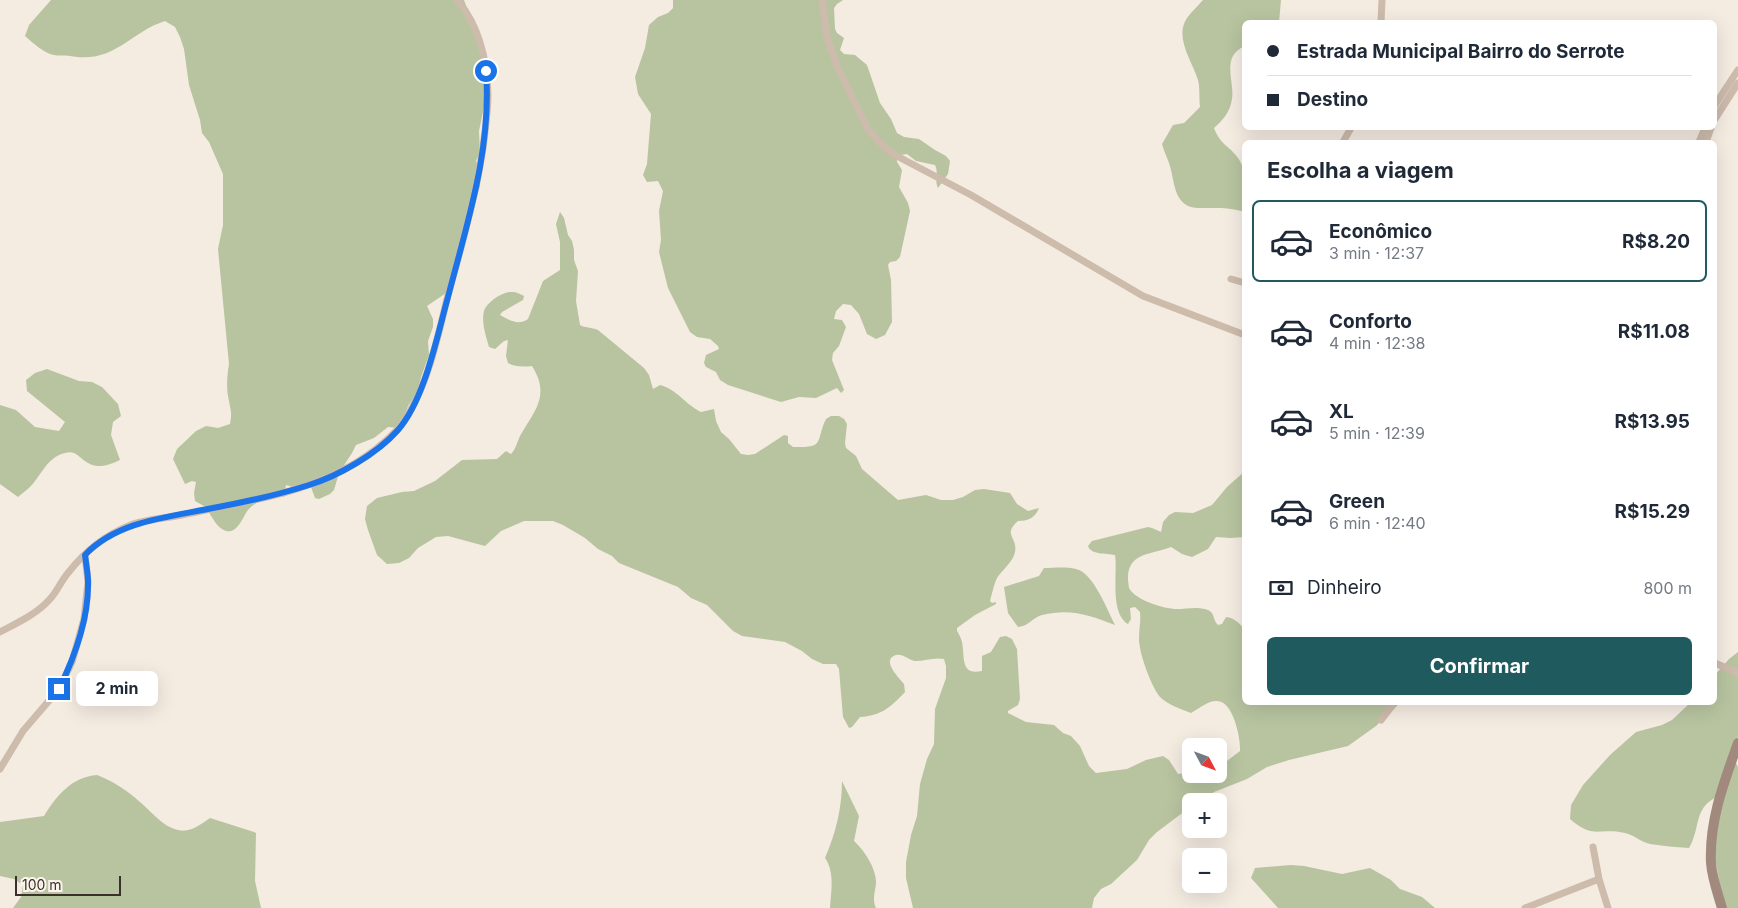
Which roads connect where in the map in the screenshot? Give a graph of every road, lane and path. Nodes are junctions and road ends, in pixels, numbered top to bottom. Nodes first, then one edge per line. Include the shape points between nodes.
1 (457, 0) edge
2 (822, 0) edge
3 (1382, 0) edge
4 (1381, 20) edge
5 (1738, 70) edge
6 (1738, 83) edge
7 (1717, 102) edge
8 (1717, 116) edge
9 (1231, 279) dead end
10 (1242, 282) edge
11 (1242, 334) edge
12 (85, 555) junction
13 (0, 632) edge
14 (1717, 664) edge
15 (1738, 673) edge
16 (1393, 705) edge
17 (1381, 720) dead end
18 (1738, 743) edge
19 (0, 769) edge
20 (1593, 847) dead end
21 (1600, 879) junction
22 (1524, 908) edge
23 (1608, 908) edge
24 (1722, 908) edge

1 - 12 street via 465,8 481,45 487,79 487,120 473,204 434,350 423,384 398,430 344,470 310,485 135,524 95,544
2 - 11 street via 827,37 837,66 867,128 893,154 972,195 1143,296
3 - 4 street
5 - 7 street
6 - 8 street
9 - 10 street
12 - 13 street via 49,600 24,620
12 - 19 street via 88,582 85,610 72,662 59,689 23,731
14 - 15 street
16 - 17 street
18 - 24 main road via 1717,804 1714,830 1711,864
20 - 21 street
21 - 22 street
21 - 23 street

